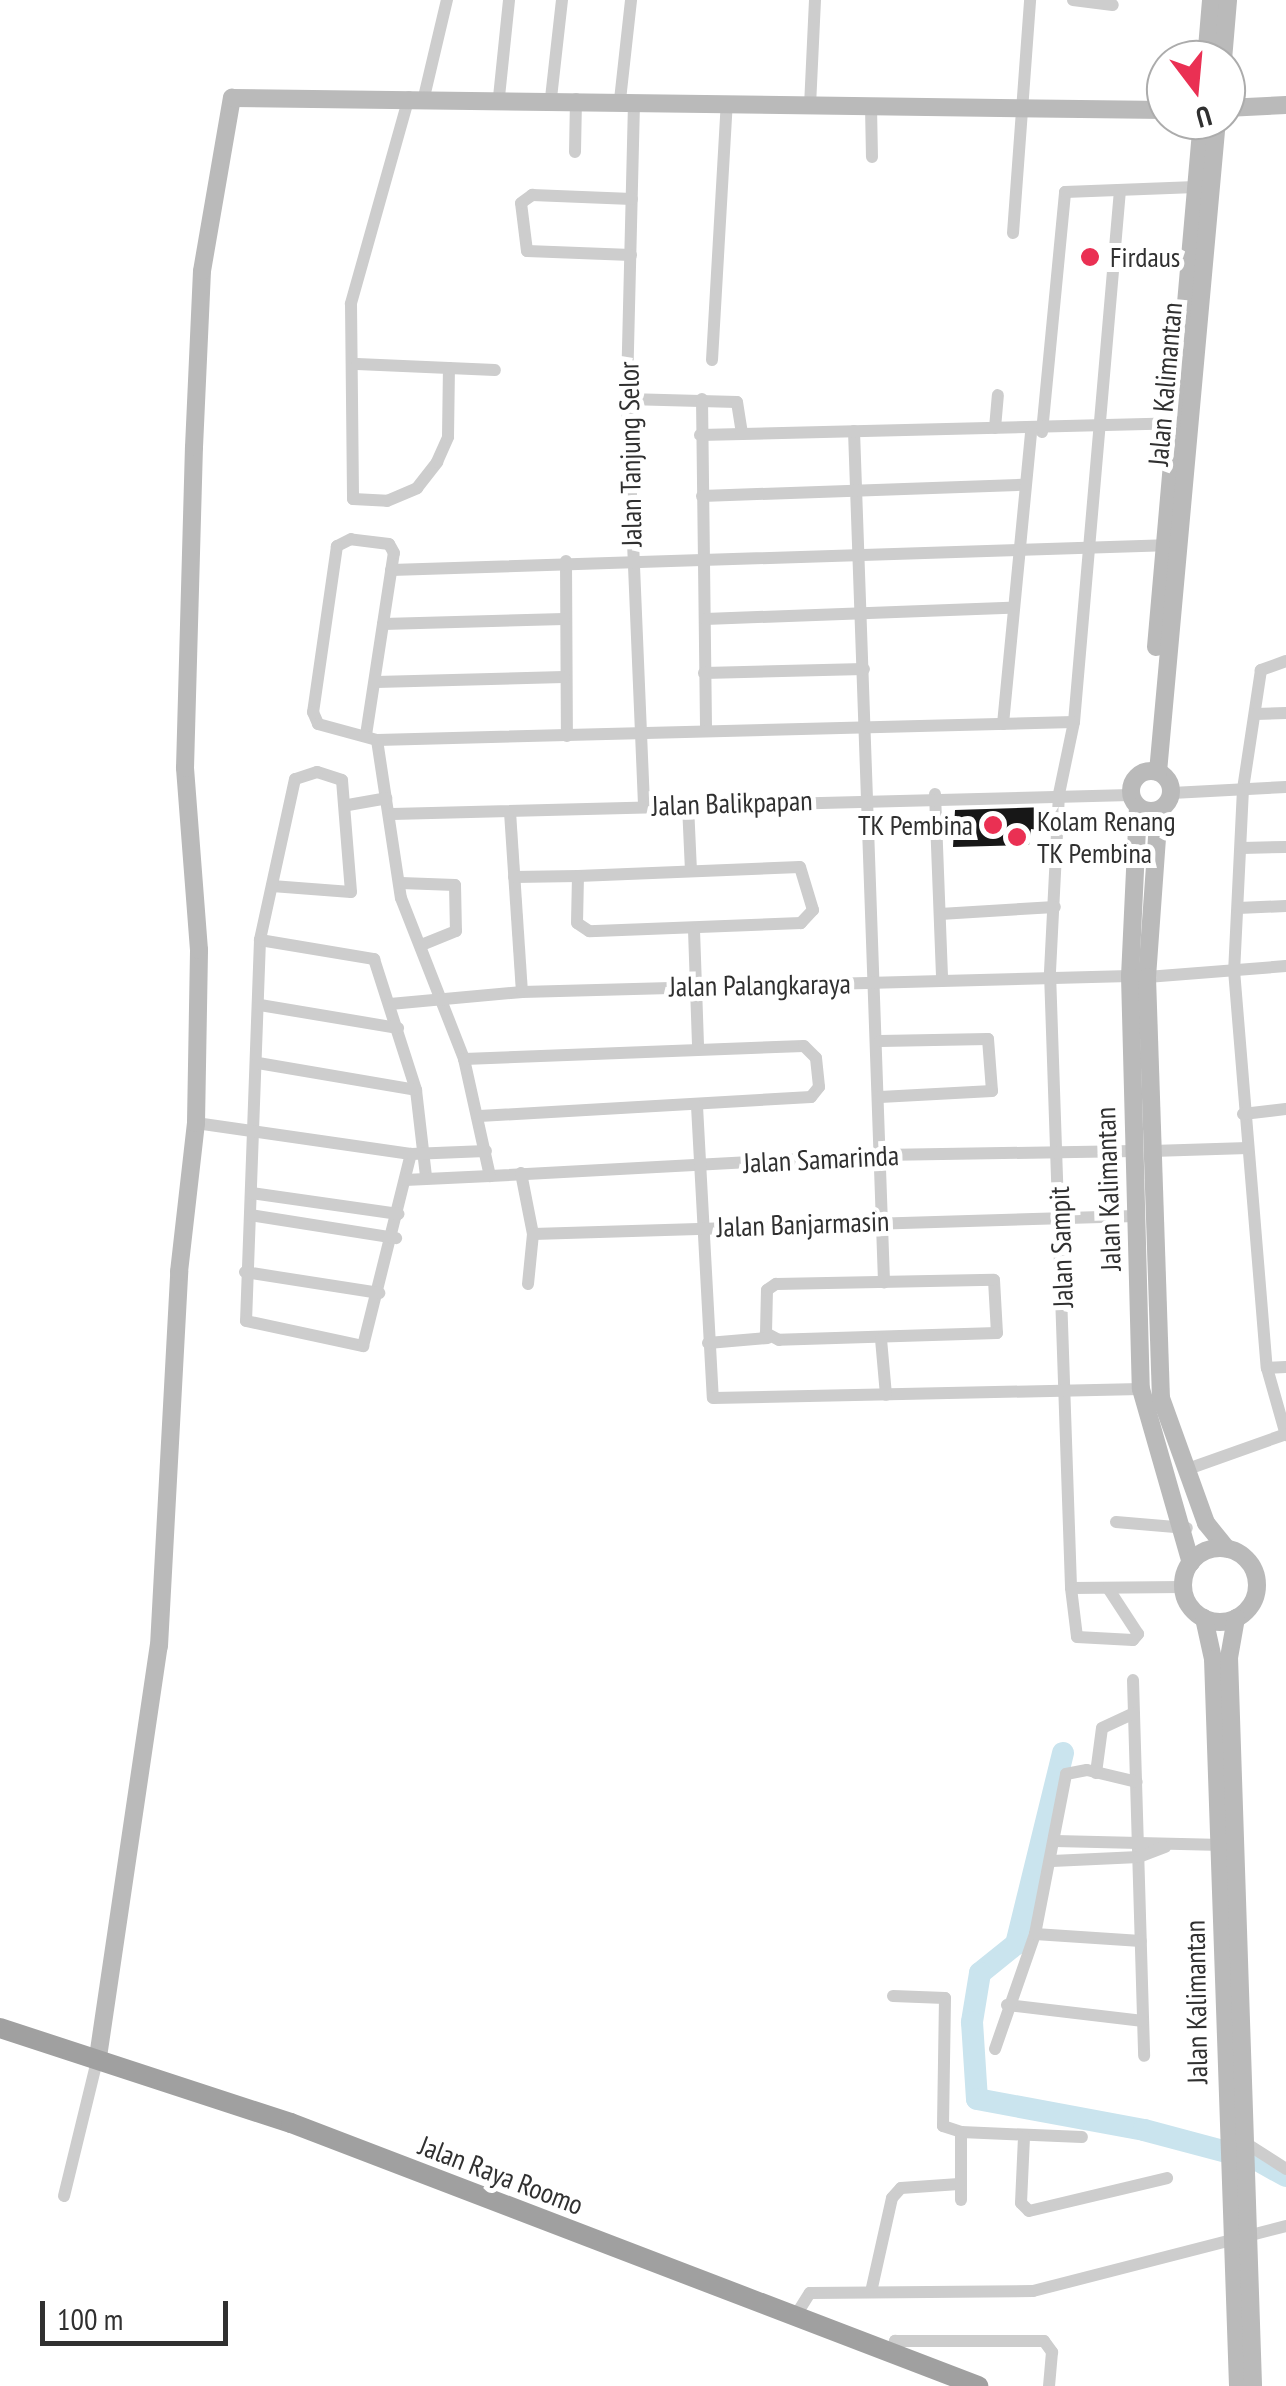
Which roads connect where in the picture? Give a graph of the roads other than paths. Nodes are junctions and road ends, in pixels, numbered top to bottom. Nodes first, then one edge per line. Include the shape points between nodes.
1 (447, 0) edge
2 (510, 0) edge
3 (562, 0) edge
4 (631, 0) edge
5 (814, 0) edge
6 (1030, 0) edge
7 (1073, 0) edge
8 (1210, 0) edge
9 (1228, 0) edge
10 (1114, 5) dead end
11 (1207, 40) edge
12 (1225, 40) edge
13 (411, 97) junction
14 (499, 97) junction
15 (552, 98) junction
16 (576, 99) junction
17 (627, 102) junction
18 (726, 102) junction
19 (1286, 105) edge
20 (810, 106) junction
21 (871, 106) junction
22 (1246, 107) edge
23 (1146, 111) edge
24 (1024, 114) junction
25 (1200, 140) edge
26 (1215, 140) edge
27 (576, 152) dead end
28 (872, 157) dead end
29 (1196, 187) junction
30 (1120, 190) junction
31 (632, 199) junction
32 (1013, 234) dead end
33 (630, 255) junction
34 (1191, 329) junction
35 (712, 360) dead end
36 (356, 364) junction
37 (449, 368) junction
38 (495, 370) dead end
39 (998, 395) dead end
40 (627, 399) junction
41 (702, 399) junction
42 (1176, 423) junction
43 (1102, 426) junction
44 (995, 428) junction
45 (854, 431) junction
46 (1037, 431) junction
47 (742, 433) junction
48 (700, 436) junction
49 (1022, 485) junction
50 (858, 492) junction
51 (702, 496) junction
52 (1172, 544) junction
53 (1017, 546) junction
54 (1091, 548) junction
55 (860, 550) junction
56 (703, 555) junction
57 (632, 556) junction
58 (566, 561) junction
59 (391, 570) junction
60 (1010, 608) junction
61 (862, 616) junction
62 (564, 618) junction
63 (705, 619) junction
64 (383, 624) junction
65 (1286, 661) edge
66 (864, 668) junction
67 (704, 673) junction
68 (564, 677) junction
69 (376, 682) junction
70 (1286, 713) edge
71 (1255, 714) junction
72 (1074, 722) junction
73 (1003, 724) junction
74 (864, 727) junction
75 (706, 728) junction
76 (638, 733) junction
77 (567, 736) junction
78 (372, 738) junction
79 (1152, 772) junction
80 (1286, 787) edge
81 (1243, 790) junction
82 (1172, 793) junction
83 (935, 794) junction
84 (1059, 794) junction
85 (386, 798) junction
86 (868, 798) junction
87 (1135, 801) junction
88 (688, 805) junction
89 (348, 806) junction
90 (644, 806) junction
91 (1159, 810) junction
92 (510, 812) junction
93 (392, 814) junction
94 (1286, 847) edge
95 (1242, 848) junction
96 (691, 870) junction
97 (578, 876) junction
98 (514, 877) junction
99 (401, 883) junction
100 (272, 886) junction
101 (1286, 906) edge
102 (1055, 907) junction
103 (1238, 908) junction
104 (940, 914) junction
105 (694, 930) junction
106 (260, 940) junction
107 (424, 944) junction
108 (1286, 966) edge
109 (1234, 970) junction
110 (1050, 974) junction
111 (1139, 976) junction
112 (942, 979) junction
113 (878, 982) junction
114 (695, 986) junction
115 (522, 992) junction
116 (438, 997) junction
117 (260, 1004) junction
118 (390, 1004) junction
119 (398, 1028) junction
120 (880, 1041) junction
121 (698, 1048) junction
122 (464, 1059) junction
123 (258, 1063) junction
124 (416, 1090) junction
125 (880, 1096) junction
126 (697, 1106) junction
127 (1286, 1109) edge
128 (1243, 1114) junction
129 (480, 1116) junction
130 (205, 1124) junction
131 (256, 1127) junction
132 (1248, 1148) junction
133 (1056, 1150) junction
134 (486, 1151) junction
135 (1144, 1151) junction
136 (429, 1152) junction
137 (411, 1154) junction
138 (881, 1155) junction
139 (699, 1166) junction
140 (514, 1173) junction
141 (490, 1176) junction
142 (426, 1177) junction
143 (405, 1180) junction
144 (251, 1193) junction
145 (399, 1214) junction
146 (250, 1215) junction
147 (1059, 1215) junction
148 (1136, 1216) junction
149 (883, 1220) junction
150 (703, 1228) junction
151 (533, 1234) junction
152 (396, 1238) junction
153 (246, 1272) junction
154 (884, 1282) junction
155 (528, 1284) dead end
156 (379, 1293) junction
157 (1148, 1312) junction
158 (768, 1338) junction
159 (880, 1339) junction
160 (708, 1343) junction
161 (1286, 1366) edge
162 (1267, 1368) junction
163 (1141, 1388) junction
164 (1067, 1390) junction
165 (886, 1395) junction
166 (1286, 1434) edge
167 (1186, 1470) junction
168 (1116, 1522) dead end
169 (1187, 1528) junction
170 (1227, 1549) junction
171 (1190, 1563) junction
172 (1183, 1587) junction
173 (1071, 1588) junction
174 (1108, 1588) junction
175 (1204, 1618) junction
176 (1236, 1618) junction
177 (1133, 1680) dead end
178 (1134, 1713) junction
179 (1096, 1772) junction
180 (1136, 1782) junction
181 (1138, 1840) junction
182 (1055, 1841) junction
183 (1228, 1845) junction
184 (1165, 1848) junction
185 (1139, 1857) junction
186 (1052, 1860) junction
187 (1036, 1934) junction
188 (1141, 1941) junction
189 (893, 1996) dead end
190 (1008, 2005) junction
191 (1143, 2022) junction
192 (0, 2028) edge
193 (996, 2049) dead end
194 (1144, 2056) dead end
195 (98, 2057) junction
196 (962, 2132) junction
197 (1024, 2136) junction
198 (1082, 2138) dead end
199 (1239, 2143) junction
200 (1286, 2169) edge
201 (1166, 2178) dead end
202 (959, 2184) junction
203 (64, 2196) dead end
204 (960, 2200) dead end
205 (1286, 2226) edge
206 (1240, 2243) junction
207 (871, 2292) junction
208 (796, 2315) junction
209 (891, 2352) junction
210 (968, 2384) edge
211 (1050, 2386) edge
212 (1238, 2386) edge
213 (1254, 2386) edge

1 - 13 street
2 - 14 street
3 - 15 street
4 - 17 street, Jalan Tanjung Selor
5 - 20 street
6 - 24 street
7 - 10 street
8 - 11 main road
9 - 12 main road
13 - 14 main road
13 - 36 street via 351,304
13 - 130 main road via 232,98 222,138 202,271 185,768
14 - 15 main road
15 - 16 main road
16 - 17 main road
16 - 27 street
17 - 18 main road
17 - 31 street, Jalan Tanjung Selor
18 - 20 main road
18 - 35 street
19 - 22 main road
20 - 21 main road
21 - 24 main road
21 - 28 street
23 - 24 main road
24 - 32 street
25 - 29 main road, Jalan Kalimantan
26 - 34 main road, Jalan Kalimantan
29 - 30 street
29 - 34 main road, Jalan Kalimantan
30 - 43 street, Jalan Sampit
30 - 46 street via 1072,190 1061,198
31 - 33 street, Jalan Tanjung Selor
31 - 33 street via 532,196 521,202 527,250
33 - 40 street, Jalan Tanjung Selor
34 - 42 main road, Jalan Kalimantan
34 - 52 main road, Jalan Kalimantan
36 - 37 street
36 - 37 street via 349,495 386,501 417,488 448,437
37 - 38 street
39 - 44 street
40 - 41 street
40 - 57 street, Jalan Tanjung Selor
41 - 47 street via 737,402
41 - 48 street
42 - 43 street
42 - 52 main road, Jalan Kalimantan
43 - 46 street
43 - 54 street, Jalan Sampit
44 - 45 street
44 - 46 street
45 - 47 street
45 - 50 street
46 - 49 street
47 - 48 street
48 - 51 street
49 - 50 street
49 - 53 street
50 - 51 street
50 - 55 street
51 - 56 street
52 - 54 street
52 - 79 main road, Jalan Kalimantan
53 - 54 street
53 - 55 street
53 - 60 street
54 - 72 street, Jalan Sampit
55 - 56 street
55 - 61 street
56 - 57 street
56 - 63 street
57 - 58 street
57 - 76 street, Jalan Tanjung Selor
58 - 59 street
58 - 62 street
59 - 64 street
59 - 78 street via 389,544 351,539 337,546 313,712 318,724
60 - 61 street
60 - 73 street
61 - 63 street
61 - 66 street
62 - 64 street
62 - 68 street
63 - 67 street
64 - 69 street
65 - 71 street via 1264,664
66 - 67 street
66 - 74 street
67 - 75 street
68 - 69 street
68 - 77 street
69 - 78 street
70 - 71 street
71 - 81 street
72 - 73 street
72 - 84 street, Jalan Sampit
73 - 74 street
74 - 75 street
74 - 86 street
75 - 76 street
76 - 77 street
76 - 90 street, Jalan Tanjung Selor
77 - 78 street
78 - 85 street
79 - 82 main road
79 - 87 main road
80 - 81 street
81 - 82 street
81 - 95 street
82 - 91 main road
83 - 84 street, Jalan Balikpapan
83 - 86 street, Jalan Balikpapan
83 - 104 street
84 - 87 street, Jalan Balikpapan
84 - 102 street, Jalan Sampit
85 - 89 street
85 - 93 street
86 - 88 street, Jalan Balikpapan
86 - 113 street
87 - 91 main road
87 - 111 main road, Jalan Kalimantan
88 - 90 street, Jalan Balikpapan
88 - 96 street
89 - 100 street via 351,892
89 - 100 street via 342,780 317,772 295,779
90 - 92 street, Jalan Balikpapan
91 - 111 main road, Jalan Kalimantan
92 - 93 street, Jalan Balikpapan
92 - 98 street
93 - 99 street
94 - 95 street
95 - 103 street
96 - 97 street
96 - 105 street via 800,867 813,910 802,923
97 - 98 street
97 - 105 street via 583,929
98 - 115 street
99 - 107 street via 407,921
99 - 107 street via 455,885 456,932
100 - 106 street
101 - 103 street
102 - 104 street
102 - 110 street, Jalan Sampit
103 - 109 street
104 - 112 street
105 - 114 street
106 - 117 street
106 - 118 street via 374,959
107 - 116 street
108 - 109 street, Jalan Palangkaraya
109 - 111 street, Jalan Palangkaraya
109 - 128 street
110 - 111 street, Jalan Palangkaraya
110 - 112 street, Jalan Palangkaraya
110 - 133 street, Jalan Sampit
111 - 135 main road, Jalan Kalimantan
112 - 113 street, Jalan Palangkaraya
113 - 114 street, Jalan Palangkaraya
113 - 120 street
114 - 115 street, Jalan Palangkaraya
114 - 121 street
115 - 116 street, Jalan Palangkaraya
116 - 118 street, Jalan Palangkaraya
116 - 122 street
117 - 119 street
117 - 123 street
118 - 119 street
119 - 124 street
120 - 125 street
120 - 125 street via 988,1039 992,1091
121 - 122 street
121 - 126 street via 804,1046 816,1058 819,1088 811,1097
122 - 129 street
123 - 124 street
123 - 131 street
124 - 136 street
125 - 138 street
126 - 129 street
126 - 139 street
127 - 128 street
128 - 132 street
129 - 134 street
130 - 131 street
130 - 195 main road via 179,1272 159,1646
131 - 137 street
131 - 144 street
132 - 135 street, Jalan Samarinda
132 - 162 street
133 - 135 street, Jalan Samarinda
133 - 138 street, Jalan Samarinda
133 - 147 street, Jalan Sampit
134 - 136 street
134 - 141 street
135 - 148 main road, Jalan Kalimantan
135 - 157 main road, Jalan Kalimantan
136 - 137 street
136 - 142 street
137 - 143 street
138 - 139 street, Jalan Samarinda
138 - 149 street
139 - 140 street, Jalan Samarinda
139 - 150 street
140 - 141 street, Jalan Samarinda
140 - 151 street
141 - 142 street, Jalan Samarinda
142 - 143 street, Jalan Samarinda
143 - 145 street
144 - 145 street
144 - 146 street
145 - 152 street
146 - 152 street
146 - 153 street
147 - 148 street, Jalan Banjarmasin
147 - 149 street, Jalan Banjarmasin
147 - 164 street, Jalan Sampit
148 - 157 main road, Jalan Kalimantan
149 - 150 street, Jalan Banjarmasin
149 - 154 street
150 - 151 street, Jalan Banjarmasin
150 - 160 street
151 - 155 street
152 - 156 street
153 - 156 street
153 - 156 street via 242,1315 250,1326 358,1346 367,1342
154 - 158 street via 770,1286
154 - 159 street via 994,1280 1001,1326 997,1333
157 - 163 main road, Jalan Kalimantan
157 - 167 main road, Jalan Kalimantan via 1160,1398
158 - 159 street
158 - 160 street
159 - 165 street
160 - 165 street via 710,1387 720,1402
161 - 162 street
162 - 166 street
163 - 164 street
163 - 169 main road, Jalan Kalimantan
164 - 165 street
164 - 173 street, Jalan Sampit
166 - 167 street
167 - 170 main road, Jalan Kalimantan via 1206,1523
168 - 169 street
169 - 171 main road, Jalan Kalimantan
170 - 171 main road
170 - 176 main road via 1247,1560 1257,1580 1253,1603
171 - 172 main road
172 - 174 street
172 - 175 main road
173 - 174 street
173 - 174 street, Jalan Sampit via 1077,1637 1134,1640 1138,1634
175 - 176 main road
175 - 183 main road, Jalan Kalimantan via 1212,1646
176 - 183 main road, Jalan Kalimantan via 1229,1658
177 - 178 street
178 - 179 street via 1102,1728
178 - 180 street
179 - 180 street
179 - 182 street via 1066,1774
180 - 181 street
181 - 182 street
181 - 184 street
181 - 185 street
182 - 186 street
183 - 184 street
183 - 199 main road, Jalan Kalimantan
184 - 185 street
185 - 186 street
185 - 188 street
186 - 187 street
187 - 188 street
187 - 190 street
188 - 191 street
189 - 196 street via 945,1998 943,2126
190 - 191 street
190 - 193 street
191 - 194 street
192 - 195 highway, Jalan Raya Roomo
195 - 203 street
195 - 208 highway, Jalan Raya Roomo
196 - 197 street
196 - 202 street
197 - 198 street
197 - 201 street via 1021,2203 1030,2211
199 - 200 street
199 - 206 main road, Jalan Kalimantan
202 - 204 street
202 - 207 street via 901,2188 892,2198
205 - 206 street
206 - 207 street via 1033,2291
206 - 212 main road, Jalan Kalimantan
206 - 213 main road, Jalan Kalimantan
207 - 208 street via 810,2293
208 - 209 highway, Jalan Raya Roomo
209 - 210 highway, Jalan Raya Roomo
209 - 211 street via 894,2341 1044,2341 1052,2352

